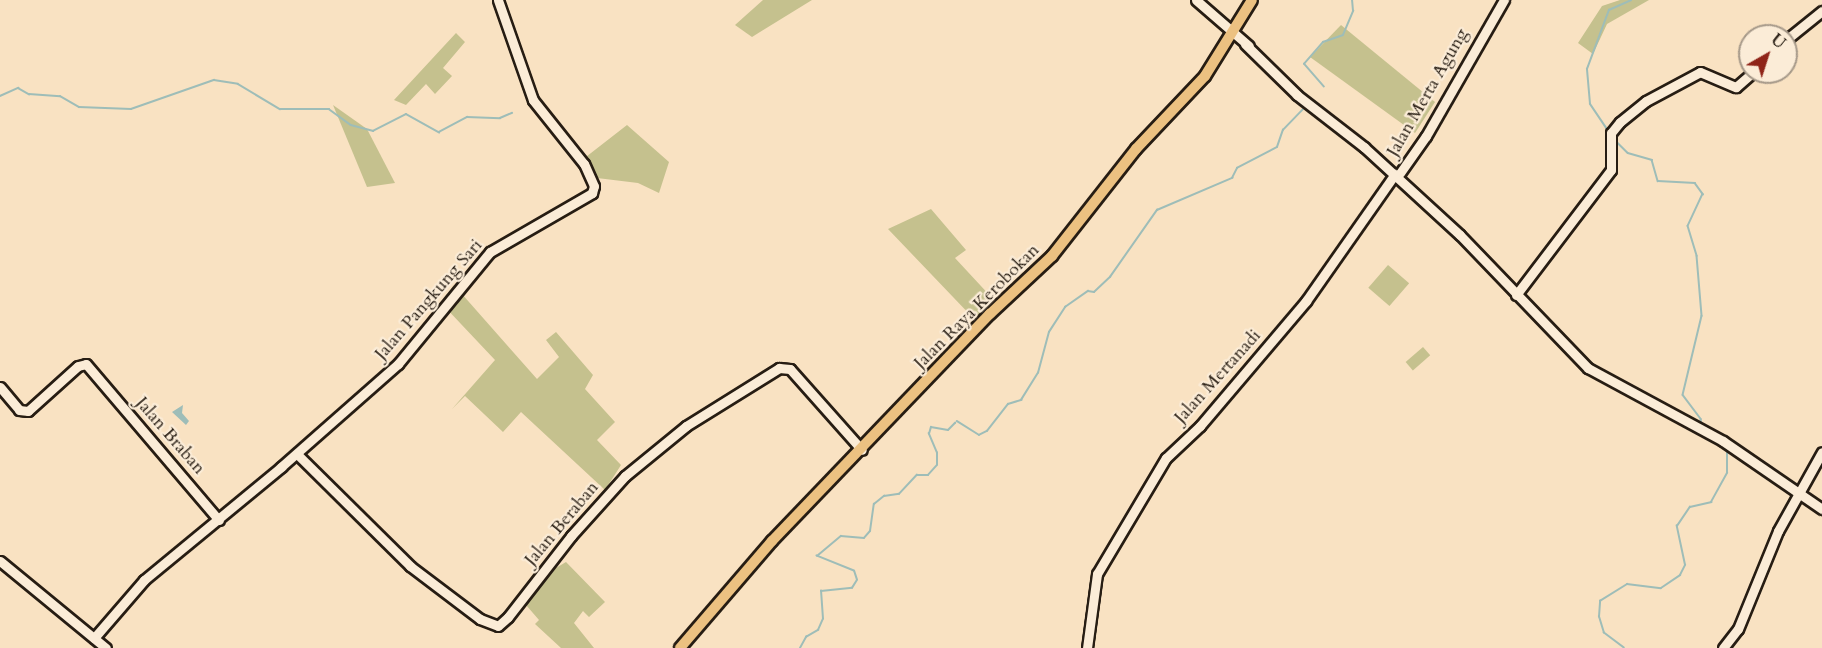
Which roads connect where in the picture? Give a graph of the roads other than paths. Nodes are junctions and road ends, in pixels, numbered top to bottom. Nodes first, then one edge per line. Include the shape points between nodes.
1 (498, 0) edge
2 (1196, 0) edge
3 (1252, 0) edge
4 (1504, 0) edge
5 (1822, 11) edge
6 (1219, 20) junction
7 (1240, 21) junction
8 (1798, 30) edge
9 (1232, 34) junction
10 (1739, 84) edge
11 (1398, 174) junction
12 (1516, 295) junction
13 (1, 391) edge
14 (862, 450) junction
15 (1822, 452) edge
16 (297, 454) junction
17 (1802, 493) junction
18 (1822, 509) edge
19 (219, 520) junction
20 (0, 561) edge
21 (94, 638) junction
22 (106, 648) edge
23 (680, 648) edge
24 (1087, 648) edge
25 (1723, 648) edge

1 - 16 street, Jalan Pangkung Sari via 533,100 581,158 593,190 490,252 398,364
2 - 6 street
3 - 7 main road, Jalan Raya Kerobokan
4 - 11 street, Jalan Merta Agung via 1426,136
5 - 8 street
6 - 7 street via 1230,26
6 - 9 street
7 - 9 main road, Jalan Raya Kerobokan
9 - 11 street via 1297,95
9 - 14 main road, Jalan Raya Kerobokan via 1198,84 1136,149 1039,272 990,314
10 - 12 street via 1736,87 1700,72 1646,101 1611,135 1612,168
11 - 12 street
11 - 24 street, Jalan Mertanadi via 1306,301 1200,426 1166,458 1097,574
12 - 17 street via 1595,373 1723,441
13 - 19 street, Jalan Braban via 23,412 31,410 78,366 87,364
14 - 16 street, Jalan Beraban via 790,369 779,368 682,429 625,476 498,626 480,619 410,566
14 - 23 main road, Jalan Raya Kerobokan via 763,550
15 - 17 street
16 - 19 street, Jalan Pangkung Sari
17 - 18 street
17 - 25 street via 1778,531 1738,629
19 - 21 street, Jalan Pangkung Sari via 144,580
20 - 21 street
21 - 22 street

